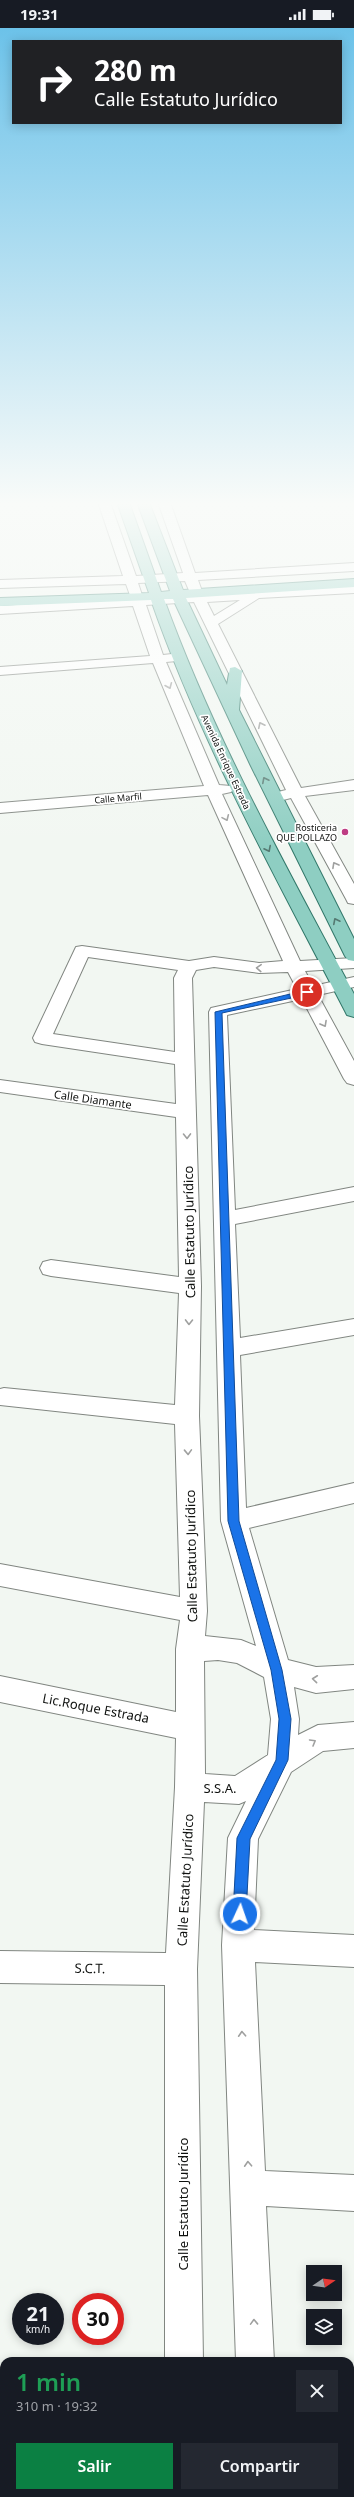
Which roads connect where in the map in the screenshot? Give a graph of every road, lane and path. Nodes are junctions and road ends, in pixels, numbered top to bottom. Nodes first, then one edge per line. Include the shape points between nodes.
1 (138, 617) edge
2 (164, 617) edge
3 (189, 617) edge
4 (208, 617) edge
5 (220, 617) edge
6 (211, 623) junction
7 (178, 657) junction
8 (158, 659) junction
9 (0, 671) edge
10 (235, 671) junction
11 (232, 710) junction
12 (354, 785) edge
13 (237, 788) junction
14 (213, 790) junction
15 (296, 793) junction
16 (273, 796) junction
17 (0, 808) edge
18 (286, 884) junction
19 (257, 887) junction
20 (354, 899) edge
21 (354, 956) edge
22 (189, 966) junction
23 (294, 967) junction
24 (344, 974) edge
25 (307, 992) junction
26 (185, 1009) junction
27 (354, 1011) edge
28 (218, 1012) junction
29 (186, 1060) junction
30 (354, 1079) edge
31 (0, 1086) edge
32 (187, 1112) junction
33 (354, 1194) edge
34 (224, 1219) junction
35 (51, 1268) dead end
36 (190, 1286) junction
37 (354, 1327) edge
38 (228, 1349) junction
39 (4, 1397) dead end
40 (187, 1416) junction
41 (354, 1493) edge
42 (234, 1521) junction
43 (0, 1575) edge
44 (194, 1611) junction
45 (190, 1649) junction
46 (277, 1670) junction
47 (354, 1677) edge
48 (0, 1689) edge
49 (191, 1728) junction
50 (354, 1734) edge
51 (282, 1760) junction
52 (190, 1787) junction
53 (238, 1945) junction
54 (354, 1951) edge
55 (0, 1967) edge
56 (181, 1969) junction
57 (250, 2188) junction
58 (354, 2193) edge
59 (184, 2357) edge
60 (255, 2357) edge

1 - 8 street
2 - 7 main road, Avenida Enrique Estrada
3 - 11 main road
4 - 6 street
5 - 6 street
6 - 10 street
7 - 8 street
7 - 13 main road, Avenida Enrique Estrada
8 - 9 street
8 -> 14 street
10 - 11 main road
15 -> 10 street
16 -> 11 main road
12 - 15 street
13 - 14 street, Calle Marfil
13 -> 18 main road, Avenida Enrique Estrada
14 - 17 street, Calle Marfil
14 -> 19 street
15 - 16 street
20 -> 15 street
21 -> 16 main road
18 - 19 street
18 - 24 main road, Avenida Enrique Estrada
19 - 23 street
23 -> 22 street via 259,968 214,962
22 - 26 street, Calle Estatuto Jurídico via 183,978
22 - 29 street via 82,951 42,1038
23 - 24 street
23 - 25 street
24 - 25 street
24 - 27 main road, Avenida Enrique Estrada
25 - 28 street
25 -> 30 street
26 - 28 street
26 - 29 street, Calle Estatuto Jurídico
28 - 34 street
29 - 32 street, Calle Estatuto Jurídico
31 - 32 street, Calle Diamante
32 -> 36 street, Calle Estatuto Jurídico
33 - 34 street
34 - 38 street
35 - 36 street
36 -> 40 street, Calle Estatuto Jurídico
37 - 38 street
38 - 42 street
39 - 40 street
40 -> 44 street, Calle Estatuto Jurídico
41 - 42 street
42 - 46 street
43 - 44 street
44 - 45 street, Calle Estatuto Jurídico
45 - 46 street via 218,1648 241,1652
45 - 49 street, Calle Estatuto Jurídico
47 -> 46 street via 316,1680
46 - 51 street via 285,1719
48 - 49 street, Lic.Roque Estrada
49 - 52 street, Calle Estatuto Jurídico
51 -> 50 street, S.S.A. via 318,1738
51 - 52 street, S.S.A. via 239,1790
51 - 53 street via 244,1838
52 - 56 street, Calle Estatuto Jurídico
53 - 54 street
57 -> 53 street
55 - 56 street, S.C.T.
56 - 59 street, Calle Estatuto Jurídico
57 - 58 street
60 -> 57 street

